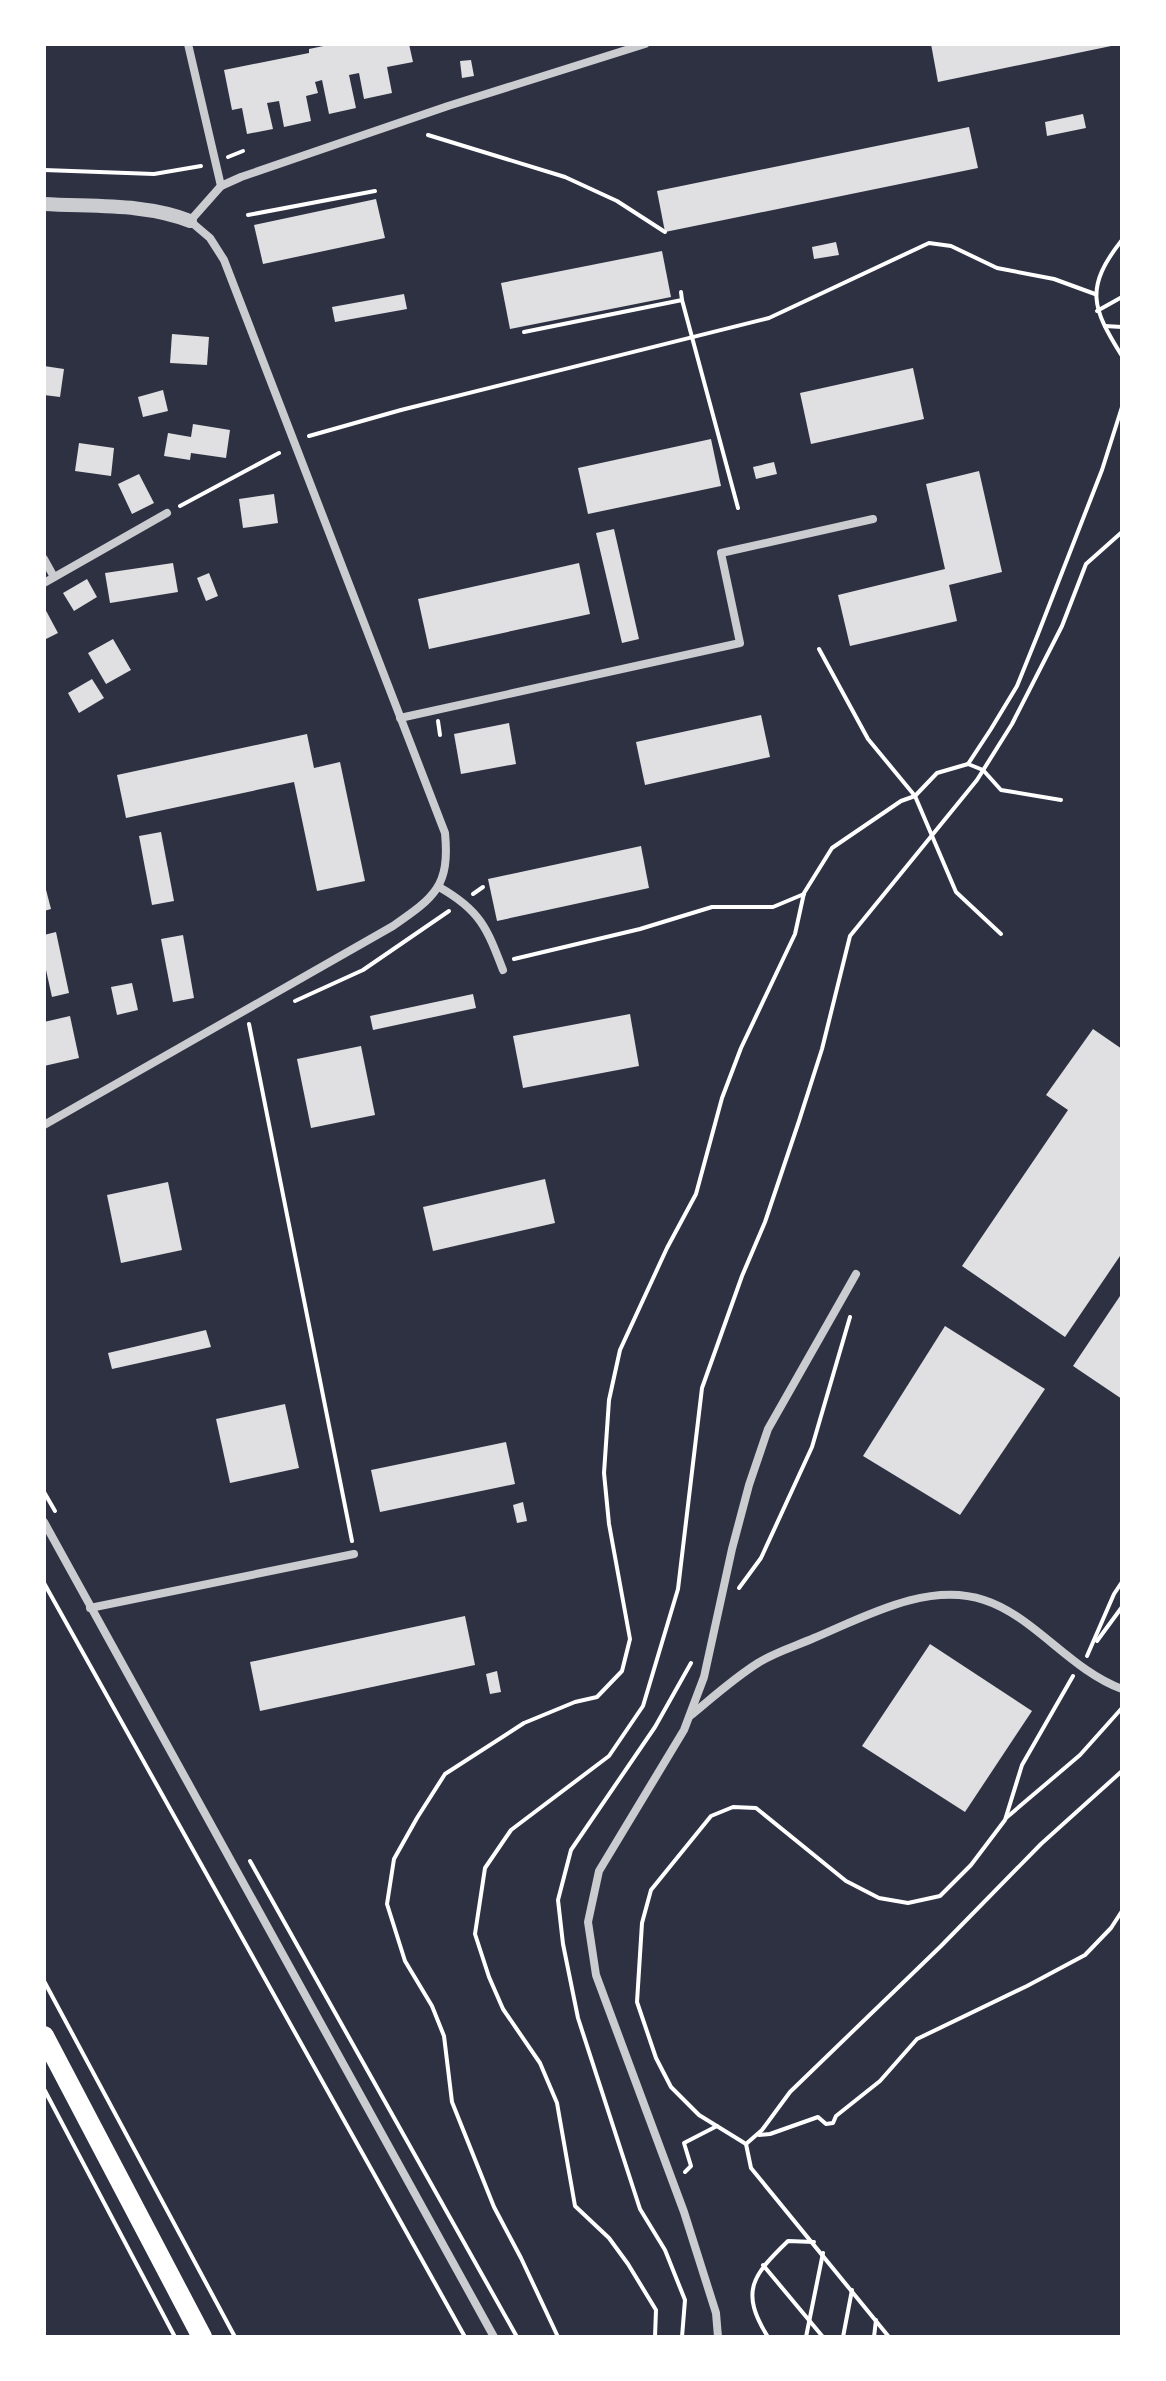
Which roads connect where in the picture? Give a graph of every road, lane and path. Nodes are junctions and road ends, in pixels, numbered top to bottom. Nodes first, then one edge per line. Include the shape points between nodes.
1 (188, 44) edge
2 (645, 44) edge
3 (428, 135) dead end
4 (243, 151) dead end
5 (213, 162) junction
6 (44, 170) edge
7 (221, 186) junction
8 (375, 191) dead end
9 (44, 204) edge
10 (248, 215) dead end
11 (190, 221) junction
12 (665, 232) dead end
13 (1122, 240) edge
14 (681, 292) dead end
15 (1095, 294) junction
16 (1122, 297) edge
17 (682, 300) junction
18 (1097, 311) junction
19 (1105, 326) junction
20 (1122, 327) edge
21 (524, 332) dead end
22 (1122, 356) edge
23 (1122, 407) edge
24 (309, 436) dead end
25 (279, 453) dead end
26 (738, 508) dead end
27 (167, 513) joint
28 (873, 519) dead end
29 (1122, 532) edge
30 (44, 559) edge
31 (54, 577) junction
32 (44, 583) edge
33 (819, 649) dead end
34 (400, 718) junction
35 (968, 764) junction
36 (983, 770) junction
37 (915, 796) junction
38 (1061, 800) dead end
39 (931, 835) junction
40 (439, 887) junction
41 (804, 893) junction
42 (1001, 934) dead end
43 (502, 966) joint
44 (248, 1022) dead end
45 (44, 1125) edge
46 (856, 1274) dead end
47 (851, 1314) dead end
48 (44, 1492) edge
49 (57, 1516) dead end
50 (44, 1522) edge
51 (354, 1554) joint
52 (1122, 1582) edge
53 (44, 1583) edge
54 (1122, 1607) edge
55 (90, 1608) junction
56 (715, 1623) junction
57 (1093, 1646) junction
58 (698, 1652) dead end
59 (1080, 1667) junction
60 (1122, 1689) edge
61 (1122, 1708) edge
62 (689, 1716) junction
63 (1122, 1771) edge
64 (1005, 1820) junction
65 (246, 1853) dead end
66 (1122, 1911) edge
67 (44, 1981) edge
68 (44, 2036) edge
69 (44, 2089) edge
70 (717, 2126) junction
71 (756, 2135) junction
72 (746, 2144) junction
73 (674, 2185) junction
74 (814, 2242) junction
75 (823, 2253) junction
76 (763, 2265) junction
77 (852, 2290) junction
78 (808, 2319) junction
79 (876, 2320) junction
80 (175, 2337) edge
81 (202, 2337) edge
82 (235, 2337) edge
83 (465, 2337) edge
84 (494, 2337) edge
85 (517, 2337) edge
86 (558, 2337) edge
87 (655, 2337) edge
88 (682, 2337) edge
89 (718, 2337) edge
90 (768, 2337) edge
91 (806, 2337) edge
92 (823, 2337) edge
93 (843, 2337) edge
94 (874, 2337) edge
95 (889, 2337) edge

1 - 5 street
2 - 7 street
3 - 12 path via 565,177 617,201
4 - 5 path
5 - 6 path via 154,174
5 - 7 street
7 - 11 street
8 - 10 path
9 - 11 street via 146,209
11 - 34 street via 224,260
13 - 15 path
14 - 17 path
15 - 18 path
15 - 24 path via 929,243 769,318
16 - 18 path
17 - 21 path
17 - 26 path
18 - 19 path
19 - 20 path
19 - 22 path
23 - 35 path via 1017,686
25 - 27 path
27 - 31 street
28 - 34 street via 721,553 740,643
29 - 36 path via 1086,564 1062,626
30 - 31 street
31 - 32 street
33 - 37 path via 868,739
34 - 40 street via 445,833 447,862
35 - 36 path
35 - 37 path via 937,773
36 - 38 path via 1001,790
36 - 39 path
37 - 39 path
37 - 41 path via 832,848
39 - 42 path via 956,892
39 - 87 path via 850,936 799,1121 702,1388 678,1589 643,1706 609,1756 511,1830 485,1868 475,1934 489,1977 503,2009 540,2063 557,2103 575,2206 609,2238 642,2286 656,2310
40 - 43 street via 464,901 489,931
40 - 45 street via 393,926
41 - 43 path via 773,907 712,907
41 - 86 path via 795,934 722,1098 696,1194 620,1350 609,1400 604,1473 630,1639 622,1671 597,1697 524,1723 445,1774 394,1859 387,1904 405,1961 444,2036 452,2102 494,2207
44 - 51 path
46 - 56 street via 768,1429
47 - 56 path via 812,1447 761,1558
48 - 49 path
50 - 55 street
51 - 55 street
52 - 57 path
53 - 83 path
54 - 57 path
55 - 84 street
56 - 62 street
57 - 59 path
58 - 88 path via 655,1727 571,1850 558,1900 578,2018 640,2209 665,2250 685,2300
59 - 60 street
59 - 62 street via 1009,1612 983,1599 952,1594 909,1600 759,1662
59 - 64 path via 1022,1765
61 - 64 path via 1080,1755
62 - 73 street via 599,1871 588,1922 596,1975
63 - 71 path via 790,2092
64 - 70 path via 940,1896 908,1903 879,1898 846,1881 756,1808 733,1807 711,1816 651,1890 642,1923 637,2002 671,2087
65 - 85 path
66 - 71 path via 1085,1955 917,2039 833,2123 818,2117
67 - 82 path
68 - 81 main road
69 - 80 path
70 - 72 path
70 - 73 path via 684,2143 691,2166
71 - 72 path
72 - 74 path via 751,2168
73 - 89 street via 716,2313
74 - 75 path
74 - 76 path via 788,2241
75 - 77 path
75 - 78 path
76 - 78 path
76 - 90 path via 753,2281 753,2309
77 - 79 path
77 - 93 path
78 - 91 path
78 - 92 path
79 - 94 path
79 - 95 path

